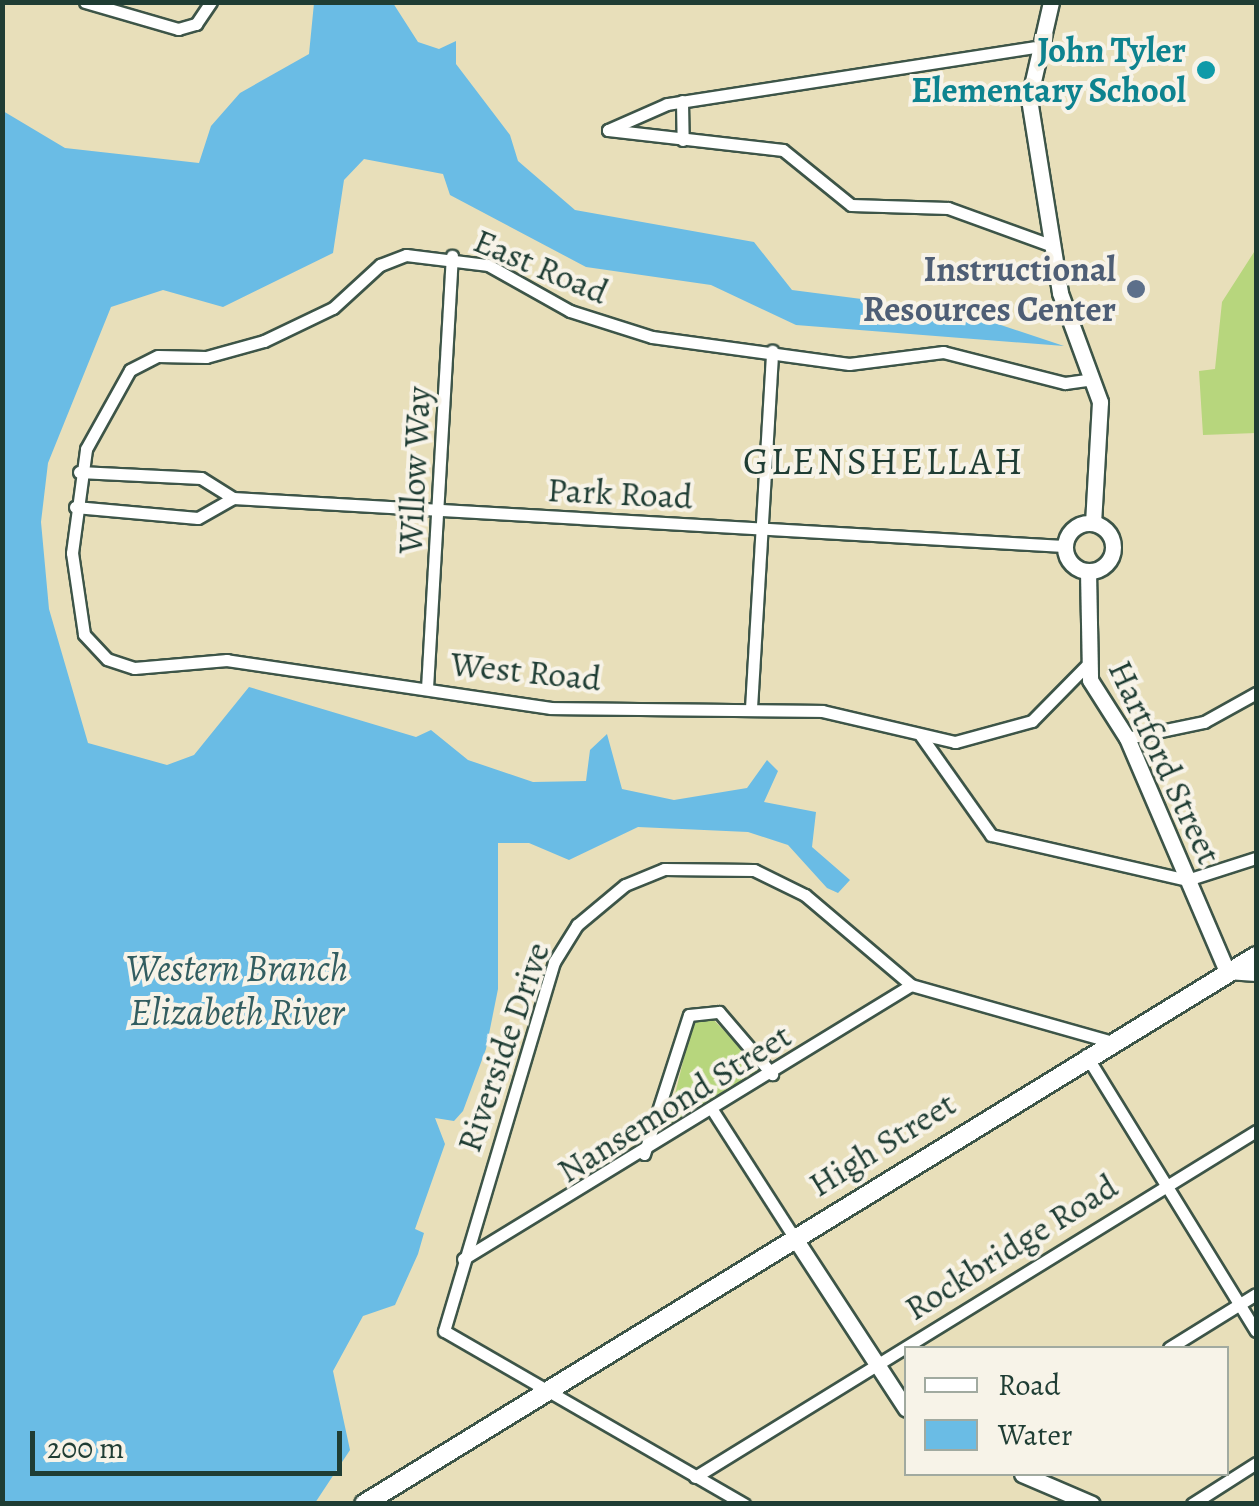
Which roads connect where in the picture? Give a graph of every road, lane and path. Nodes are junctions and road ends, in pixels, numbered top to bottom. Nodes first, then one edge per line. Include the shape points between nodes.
1 (85, 2) edge
2 (211, 2) edge
3 (1051, 2) edge
4 (1034, 47) junction
5 (682, 102) junction
6 (683, 140) junction
7 (1050, 246) junction
8 (452, 256) junction
9 (772, 351) junction
10 (1092, 378) junction
11 (79, 472) junction
12 (233, 498) junction
13 (75, 502) junction
14 (440, 510) junction
15 (1093, 523) junction
16 (763, 528) junction
17 (1064, 546) junction
18 (1088, 571) junction
19 (1086, 666) junction
20 (427, 688) junction
21 (1256, 693) edge
22 (751, 708) junction
23 (921, 736) junction
24 (1127, 738) junction
25 (1256, 858) edge
26 (1186, 880) junction
27 (1256, 956) edge
28 (1227, 971) junction
29 (1256, 973) edge
30 (911, 985) junction
31 (1109, 1041) junction
32 (1086, 1056) junction
33 (772, 1074) junction
34 (713, 1111) junction
35 (1256, 1132) edge
36 (644, 1154) junction
37 (1165, 1183) junction
38 (794, 1238) junction
39 (463, 1259) junction
40 (1256, 1294) edge
41 (1240, 1304) junction
42 (1256, 1331) edge
43 (905, 1346) edge
44 (1172, 1346) edge
45 (904, 1347) edge
46 (873, 1366) junction
47 (544, 1392) junction
48 (904, 1405) edge
49 (1256, 1463) edge
50 (1027, 1476) edge
51 (695, 1477) junction
52 (364, 1504) edge
53 (385, 1504) edge
54 (744, 1504) edge
55 (1092, 1504) edge
56 (1192, 1504) edge

1 - 2 street via 178,30 196,24
3 - 4 street, Hartford Street
4 - 5 street
4 - 7 street, Hartford Street via 1029,99
5 - 6 street
5 - 6 street via 608,130
6 - 7 street via 783,150 851,204 948,208
7 - 10 street, Hartford Street
8 - 9 street, East Road via 631,332
8 - 11 street, East Road via 389,260 333,308 244,348 138,364
8 - 14 street, Willow Way
9 - 10 street, East Road via 849,364 943,352 1065,383
9 - 16 street
10 - 15 street, Hartford Street via 1100,416
11 - 12 street, Park Road via 201,478
11 - 13 street, East Road
12 - 13 street, Park Road via 198,518
12 - 14 street, Park Road
13 - 20 street, West Road via 78,617 106,659 144,669 227,660
14 - 16 street, Park Road
14 - 20 street, Willow Way
15 - 17 street via 1073,528
15 - 18 street, Hartford Street via 1113,549
16 - 17 street, Park Road
16 - 22 street
17 - 18 street
18 - 19 street, Hartford Street
19 - 23 street, West Road via 1056,703 1018,728 972,741
19 - 24 street, Hartford Street
20 - 22 street, West Road via 551,708
21 - 24 street via 1204,722
22 - 23 street, West Road via 854,716
23 - 26 street via 991,835
24 - 26 street, Hartford Street
25 - 26 street
26 - 28 street, Hartford Street
27 - 28 main road, High Street
28 - 29 street
28 - 31 main road, High Street
30 - 31 street, Riverside Drive
30 - 33 street, Nansemond Street
30 - 39 street, Riverside Drive via 772,876 696,864 626,885 584,917 554,962
31 - 32 main road, High Street
32 - 37 street
32 - 38 main road, High Street
33 - 34 street, Nansemond Street
33 - 36 street via 719,1012 689,1015
34 - 36 street, Nansemond Street
34 - 38 street
35 - 37 street, Rockbridge Road
36 - 39 street, Nansemond Street
37 - 41 street
37 - 43 street, Rockbridge Road
38 - 46 street
38 - 47 main road, High Street
39 - 47 street, Riverside Drive via 444,1325 469,1348
40 - 41 street
41 - 42 street
41 - 44 street
45 - 46 street, Rockbridge Road
46 - 48 street
46 - 51 street, Rockbridge Road
47 - 51 street
47 - 52 main road
47 - 53 main road
49 - 56 street
50 - 55 street
51 - 54 street

